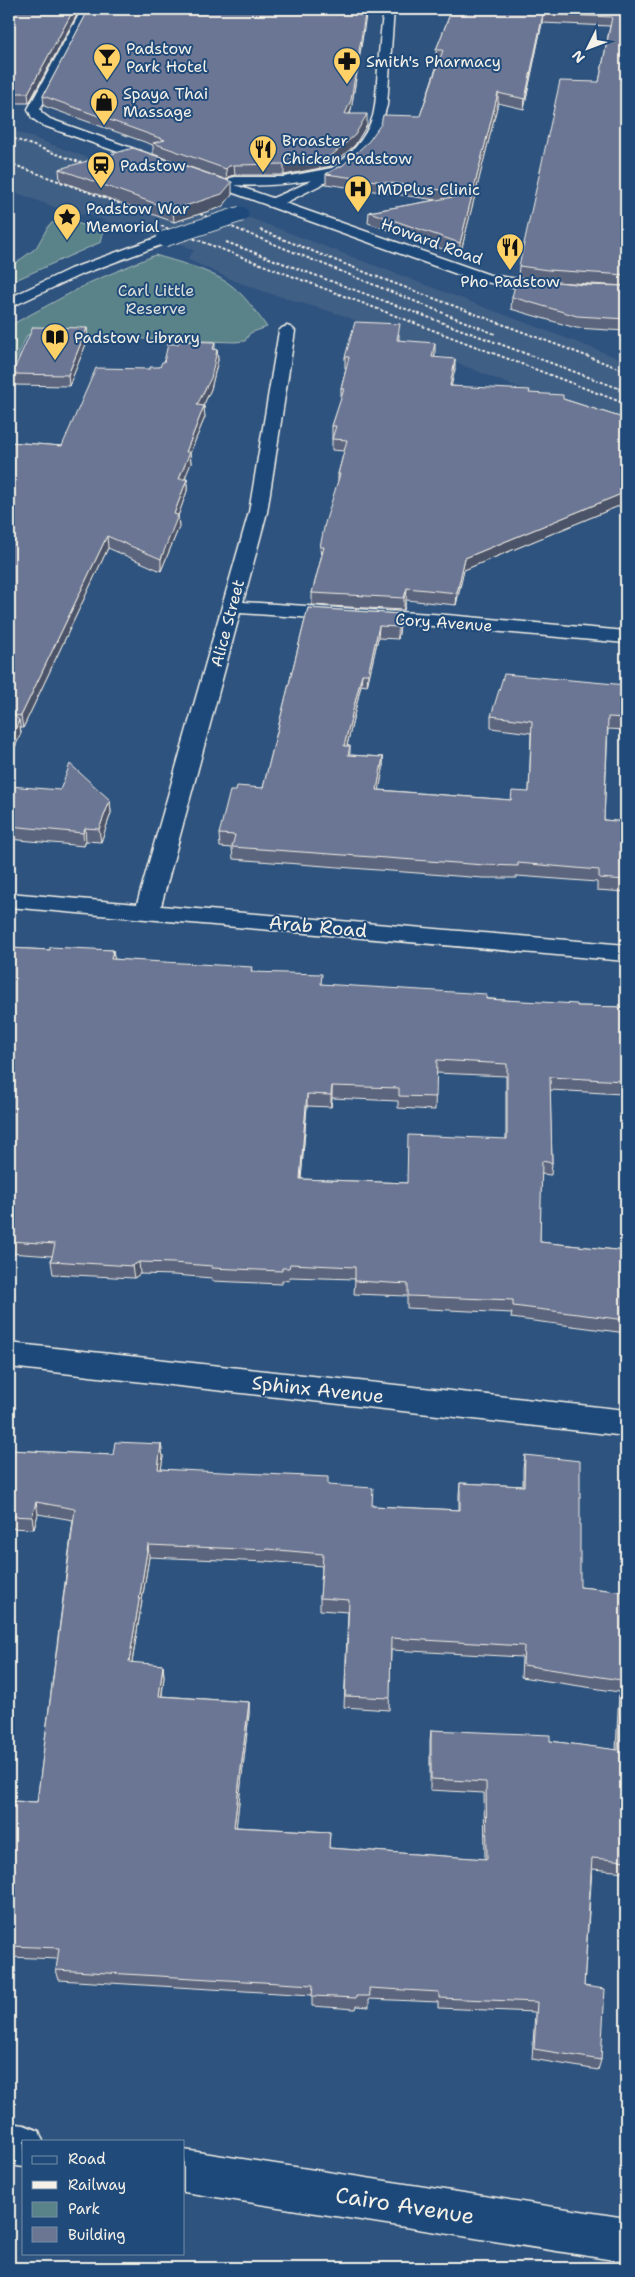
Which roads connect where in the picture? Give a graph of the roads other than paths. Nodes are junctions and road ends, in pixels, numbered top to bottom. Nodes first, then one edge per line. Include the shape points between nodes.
1 (87, 9) edge
2 (389, 9) edge
3 (192, 173) junction
4 (329, 175) junction
5 (273, 202) junction
6 (352, 232) junction
7 (626, 292) edge
8 (9, 304) edge
9 (288, 331) dead end
10 (231, 607) junction
11 (626, 637) edge
12 (9, 900) edge
13 (147, 911) junction
14 (626, 953) edge
15 (9, 1356) edge
16 (626, 1423) edge
17 (9, 2144) edge
18 (22, 2146) edge
19 (185, 2171) edge
20 (626, 2240) edge

1 - 3 street, Howard Road via 34,109 36,115 46,122
2 - 4 street via 378,118 360,152
3 - 4 street via 264,182
3 - 5 street, Howard Road
4 - 5 street
4 - 6 street via 322,202 329,214
5 - 6 street, Howard Road
5 - 8 street, bridge via 75,272
6 - 7 street, Howard Road via 499,282
9 - 10 street, Alice Street via 258,512
10 - 11 street, Cory Avenue
10 - 13 street, Alice Street
12 - 13 street, Arab Road
13 - 14 street, Arab Road
15 - 16 street, Sphinx Avenue
17 - 18 street
19 - 20 street, Cairo Avenue

